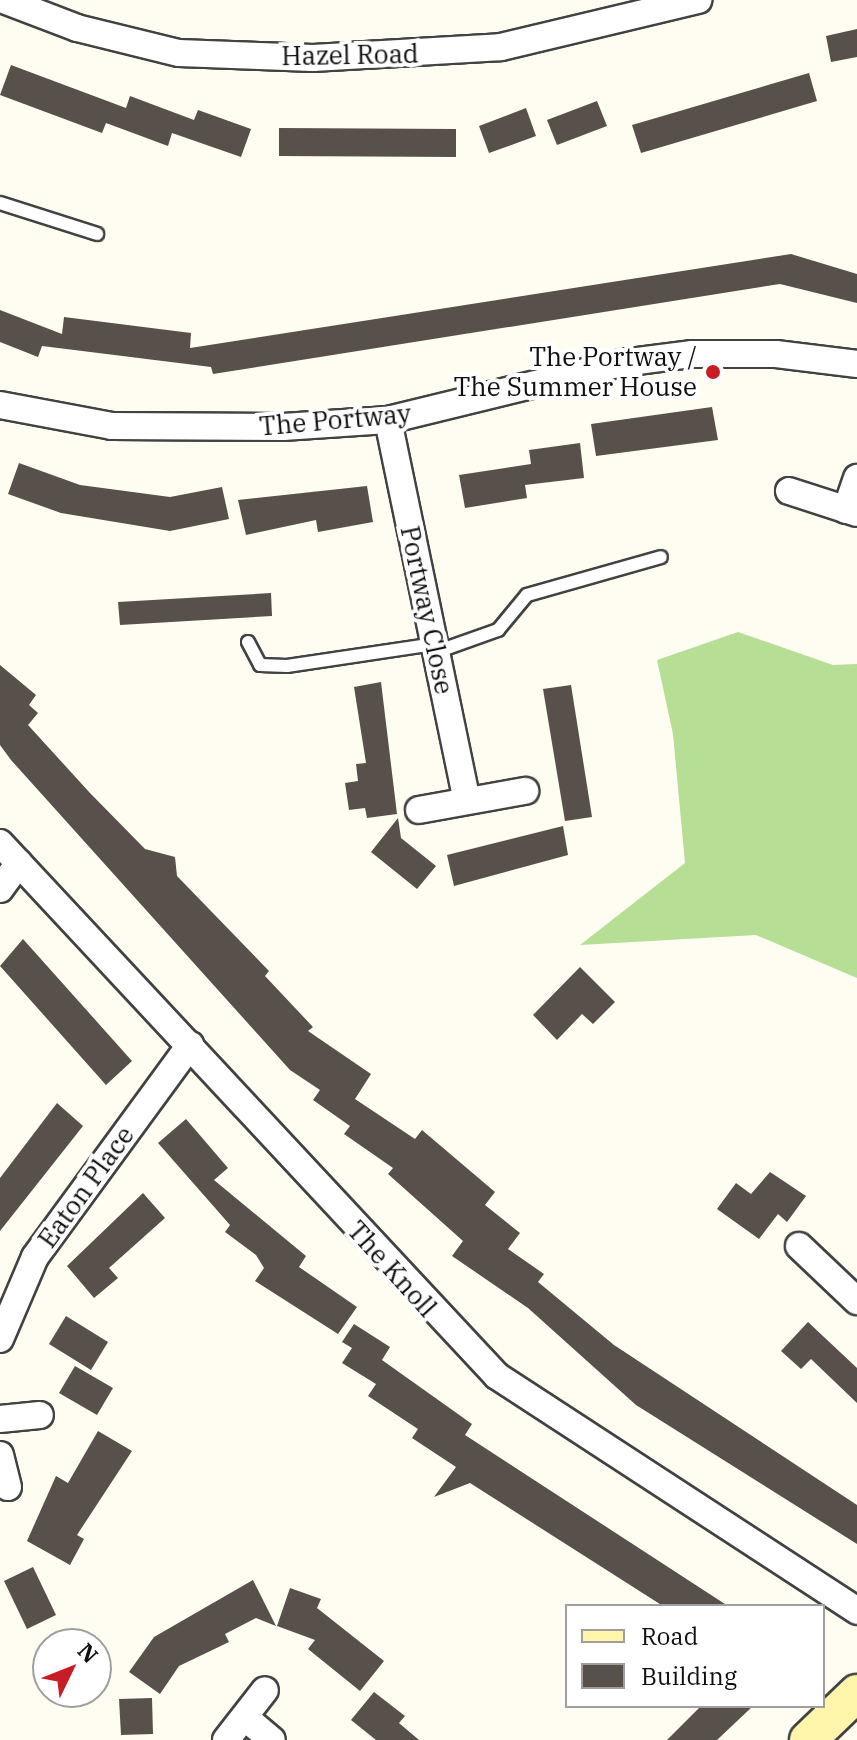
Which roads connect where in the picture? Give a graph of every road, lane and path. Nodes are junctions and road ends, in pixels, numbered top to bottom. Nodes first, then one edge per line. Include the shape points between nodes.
1 (4, 0) edge
2 (698, 0) edge
3 (0, 203) edge
4 (97, 234) dead end
5 (857, 364) edge
6 (0, 405) edge
7 (388, 420) junction
8 (857, 478) edge
9 (789, 491) dead end
10 (852, 512) edge
11 (661, 557) dead end
12 (248, 642) dead end
13 (435, 648) junction
14 (525, 791) dead end
15 (467, 800) junction
16 (419, 810) dead end
17 (0, 843) edge
18 (19, 863) junction
19 (0, 889) edge
20 (190, 1045) junction
21 (799, 1246) dead end
22 (857, 1301) edge
23 (0, 1339) edge
24 (40, 1415) dead end
25 (0, 1419) edge
26 (0, 1455) edge
27 (8, 1487) dead end
28 (857, 1611) edge
29 (265, 1690) dead end
30 (857, 1693) edge
31 (248, 1720) junction
32 (226, 1740) edge
33 (272, 1740) edge
34 (808, 1740) edge

1 - 2 street, Hazel Road via 77,28 179,53 313,58 501,47
3 - 4 lane
5 - 7 street, The Portway via 776,354 678,356
6 - 7 street, The Portway via 112,426 199,430
7 - 13 street, Portway Close
8 - 10 street
9 - 10 street
11 - 13 lane via 527,595 498,630
12 - 13 lane via 260,665 287,666
13 - 15 street, Portway Close
14 - 15 street
15 - 16 street
17 - 18 street, The Knoll
18 - 19 street
18 - 20 street, The Knoll
20 - 23 street, Eaton Place via 35,1257
20 - 28 street, The Knoll via 497,1376
21 - 22 street
24 - 25 street
26 - 27 street
29 - 31 street
30 - 34 street
31 - 32 street
31 - 33 street

